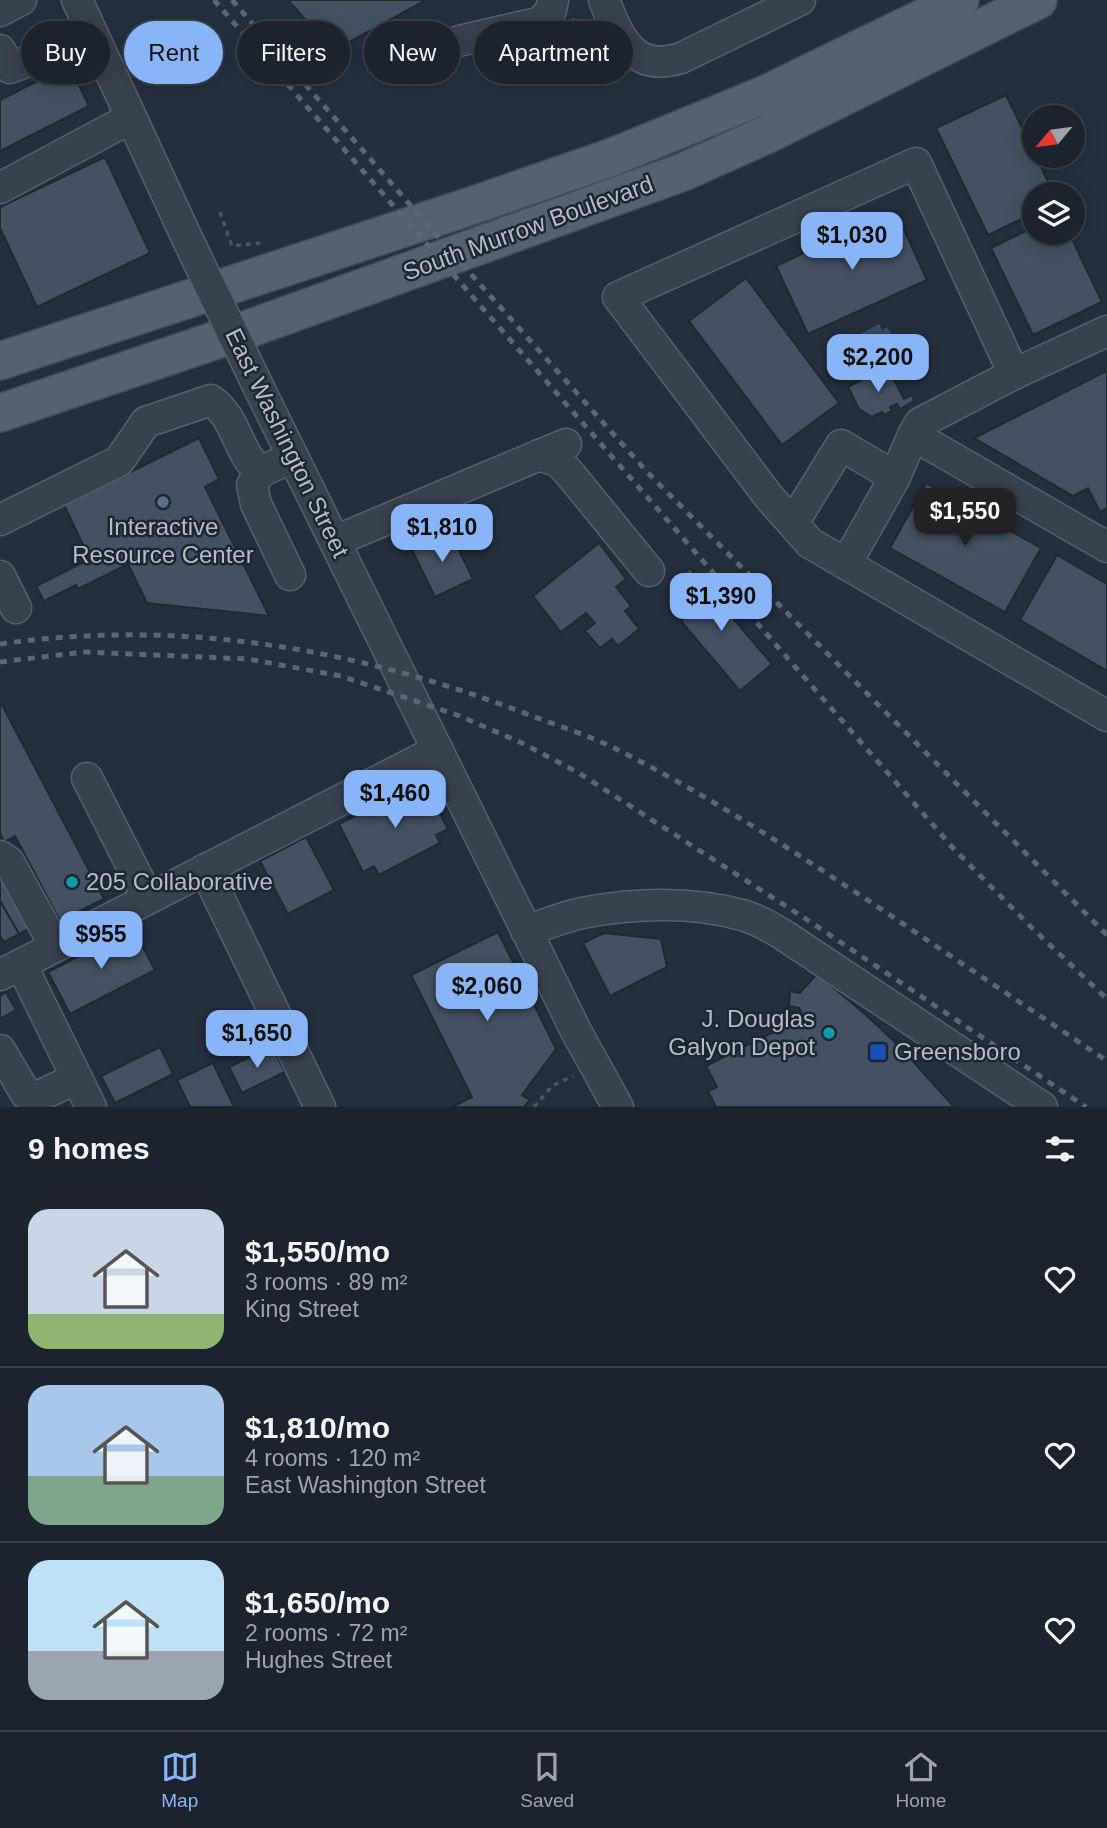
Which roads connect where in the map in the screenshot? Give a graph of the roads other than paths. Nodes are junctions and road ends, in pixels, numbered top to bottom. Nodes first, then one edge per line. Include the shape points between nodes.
1 (21, 0) edge
2 (77, 0) edge
3 (553, 0) edge
4 (604, 0) edge
5 (800, 0) edge
6 (960, 0) edge
7 (1038, 0) edge
8 (0, 11) edge
9 (87, 21) edge
10 (460, 41) edge
11 (0, 50) edge
12 (21, 64) edge
13 (110, 72) edge
14 (131, 118) junction
15 (0, 188) edge
16 (1107, 331) edge
17 (0, 361) edge
18 (1014, 374) junction
19 (0, 413) edge
20 (913, 435) junction
21 (293, 457) junction
22 (260, 471) junction
23 (895, 477) junction
24 (0, 520) edge
25 (793, 523) junction
26 (335, 541) junction
27 (1107, 547) edge
28 (846, 564) junction
29 (649, 571) dead end
30 (290, 575) dead end
31 (0, 576) edge
32 (16, 608) dead end
33 (1107, 716) edge
34 (438, 750) junction
35 (87, 778) dead end
36 (0, 856) edge
37 (205, 869) junction
38 (148, 898) junction
39 (526, 931) junction
40 (55, 946) junction
41 (10, 969) edge
42 (0, 1050) edge
43 (77, 1078) junction
44 (92, 1107) edge
45 (320, 1107) edge
46 (618, 1107) edge
47 (1042, 1107) edge

1 - 8 street
2 - 9 street, East Washington Street
3 - 10 street via 541,22
4 - 5 street via 629,50 654,62 681,58
6 - 17 main road, South Murrow Boulevard via 764,95 610,158
7 - 19 main road, South Murrow Boulevard via 683,172
11 - 12 street via 10,68
13 - 14 street, East Washington Street
14 - 15 street
14 - 21 street, East Washington Street, bridge
16 - 18 street
18 - 20 street via 929,416
18 - 25 street via 916,163 618,297
20 - 23 street
20 - 27 street
21 - 22 street
21 - 26 street, East Washington Street
22 - 24 street via 250,462 225,410 211,400 146,422 119,461
22 - 30 street via 251,485 256,504
23 - 25 street via 841,445
23 - 28 street
25 - 28 street via 810,543
26 - 29 street via 552,450
26 - 34 street, East Washington Street
28 - 33 street
31 - 32 street
34 - 37 street
34 - 39 street, East Washington Street
35 - 38 street
36 - 40 street via 9,862
37 - 38 street
37 - 45 street
38 - 40 street
39 - 46 street, East Washington Street
39 - 47 street via 580,914 659,905 743,915 785,936
40 - 41 street
41 - 43 street
42 - 43 street via 26,1094 37,1097
43 - 44 street

